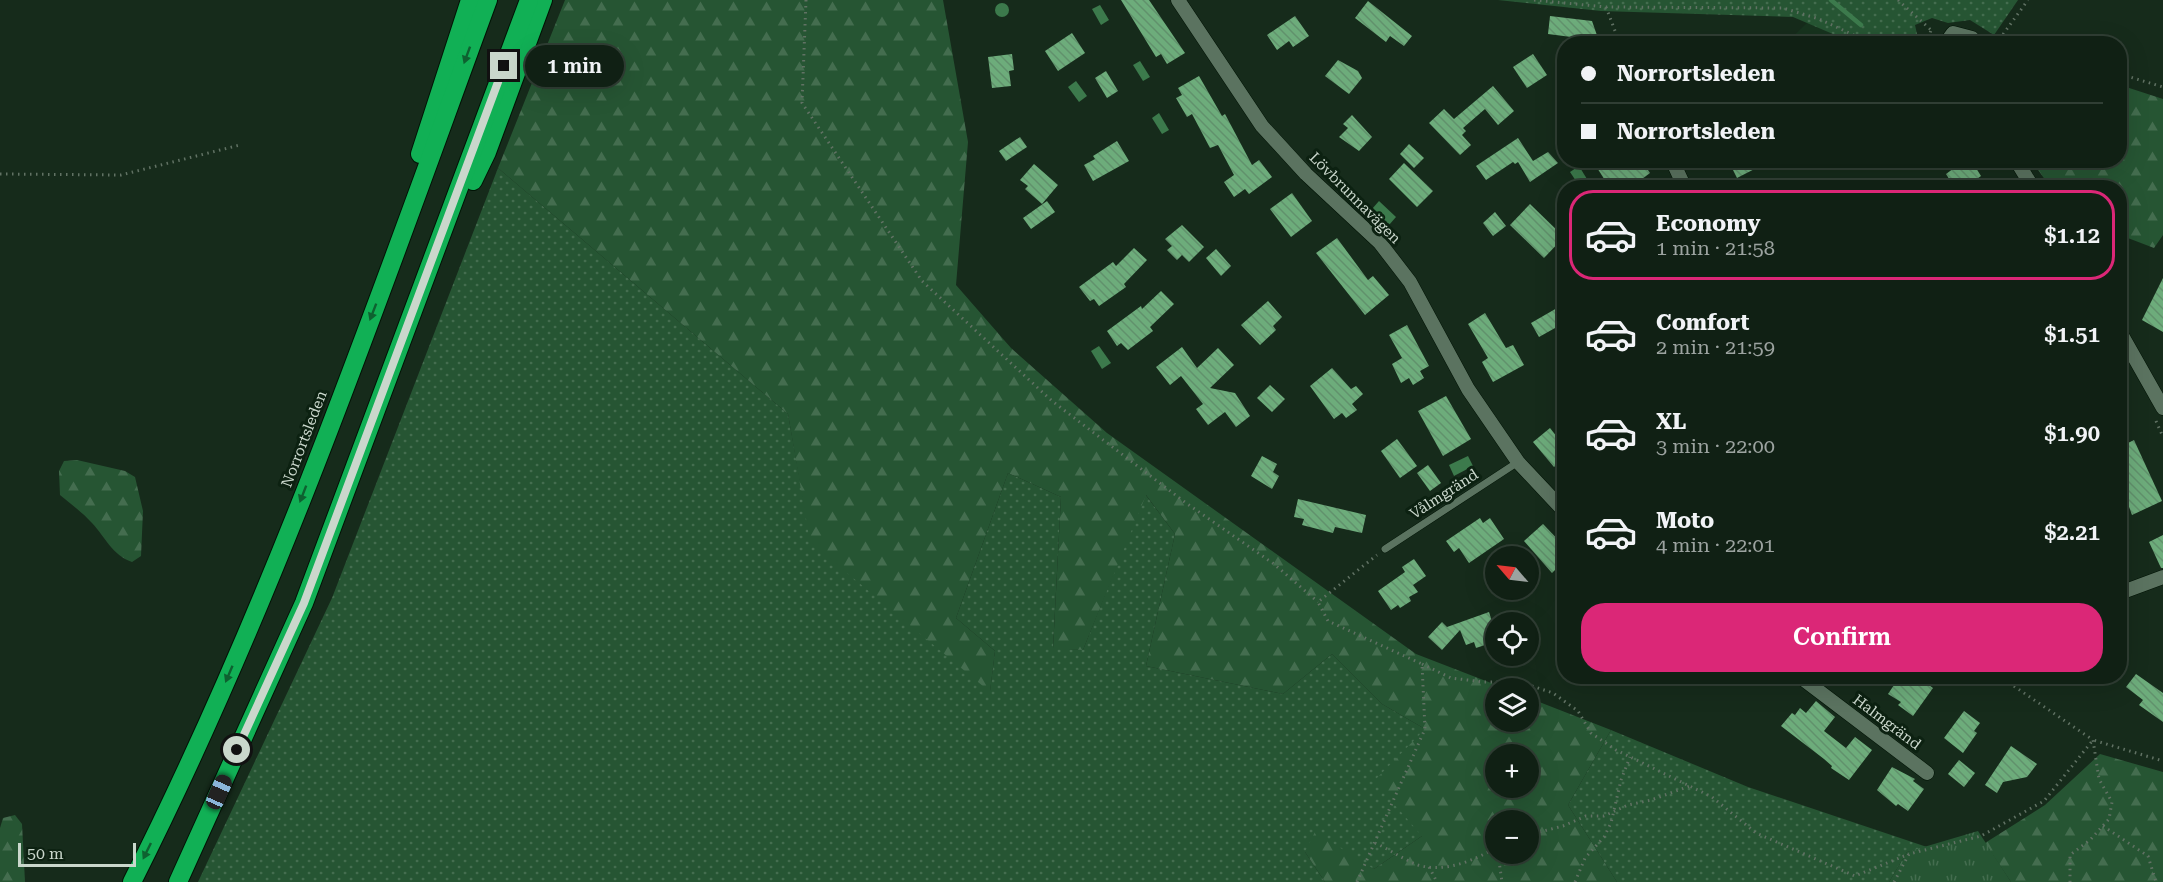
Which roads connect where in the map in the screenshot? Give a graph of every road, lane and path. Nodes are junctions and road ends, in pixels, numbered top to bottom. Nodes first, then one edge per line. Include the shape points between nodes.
1 (470, 0) edge
2 (488, 0) edge
3 (529, 0) edge
4 (543, 0) edge
5 (806, 0) edge
6 (1178, 0) edge
7 (1534, 0) edge
8 (1898, 0) edge
9 (2028, 0) edge
10 (1605, 7) junction
11 (1617, 36) edge
12 (1856, 36) edge
13 (1929, 36) edge
14 (1951, 36) edge
15 (1964, 36) edge
16 (2002, 36) edge
17 (2127, 76) edge
18 (2163, 87) edge
19 (240, 145) dead end
20 (0, 174) edge
21 (393, 257) junction
22 (431, 266) junction
23 (2127, 344) edge
24 (2163, 408) edge
25 (1518, 462) junction
26 (1557, 504) edge
27 (1385, 549) joint
28 (2163, 577) edge
29 (2127, 590) edge
30 (1318, 602) junction
31 (1422, 664) junction
32 (1810, 684) edge
33 (2011, 684) edge
34 (2093, 740) junction
35 (1630, 757) junction
36 (2163, 761) edge
37 (1927, 773) dead end
38 (1690, 786) junction
39 (1615, 811) junction
40 (2103, 826) junction
41 (1539, 832) edge
42 (1375, 842) junction
43 (1485, 854) edge
44 (1909, 854) junction
45 (1499, 864) edge
46 (1430, 867) junction
47 (132, 882) edge
48 (178, 882) edge
49 (1357, 882) edge
50 (1437, 882) edge
51 (1502, 882) edge
52 (1575, 882) edge
53 (1894, 882) edge
54 (2070, 882) edge
55 (2156, 882) edge

1 - 21 highway via 427,128
2 -> 21 highway, Norrortsleden
3 - 22 highway
4 - 22 highway via 487,152
5 - 30 path via 802,103 922,281 1052,401 1274,564
6 - 25 street, Lövbrunnavägen via 1262,126 1306,174 1380,243 1410,282 1468,389
7 - 10 path
8 - 13 path via 1931,30
9 - 16 path
10 - 11 path
10 - 12 path via 1784,8
14 - 15 street
17 - 18 path
19 - 20 path via 121,175
21 -> 47 highway, Norrortsleden via 268,582 209,721
22 - 48 highway via 304,603
23 - 24 street
25 - 26 street, Lövbrunnavägen
25 - 27 lane, Vålmgränd
27 - 30 path
28 - 29 street
30 - 31 path via 1328,621
31 - 35 path via 1451,678 1520,682 1553,693 1578,711 1591,733
31 - 42 path via 1425,729
32 - 37 street, Halmgränd
33 - 34 path
34 - 36 path
34 - 40 path via 2099,779 2112,802 2109,819
34 - 44 path via 2044,801 1981,836
35 - 38 path
35 - 39 path
38 - 39 path
38 - 44 path via 1712,797 1756,833 1855,876
39 - 41 path
39 - 52 path via 1604,837 1585,858
40 - 54 path via 2070,855
40 - 55 path via 2148,856
42 - 46 path via 1416,864
42 - 49 path
43 - 46 path via 1439,869
44 - 53 path
45 - 51 path
46 - 50 path

